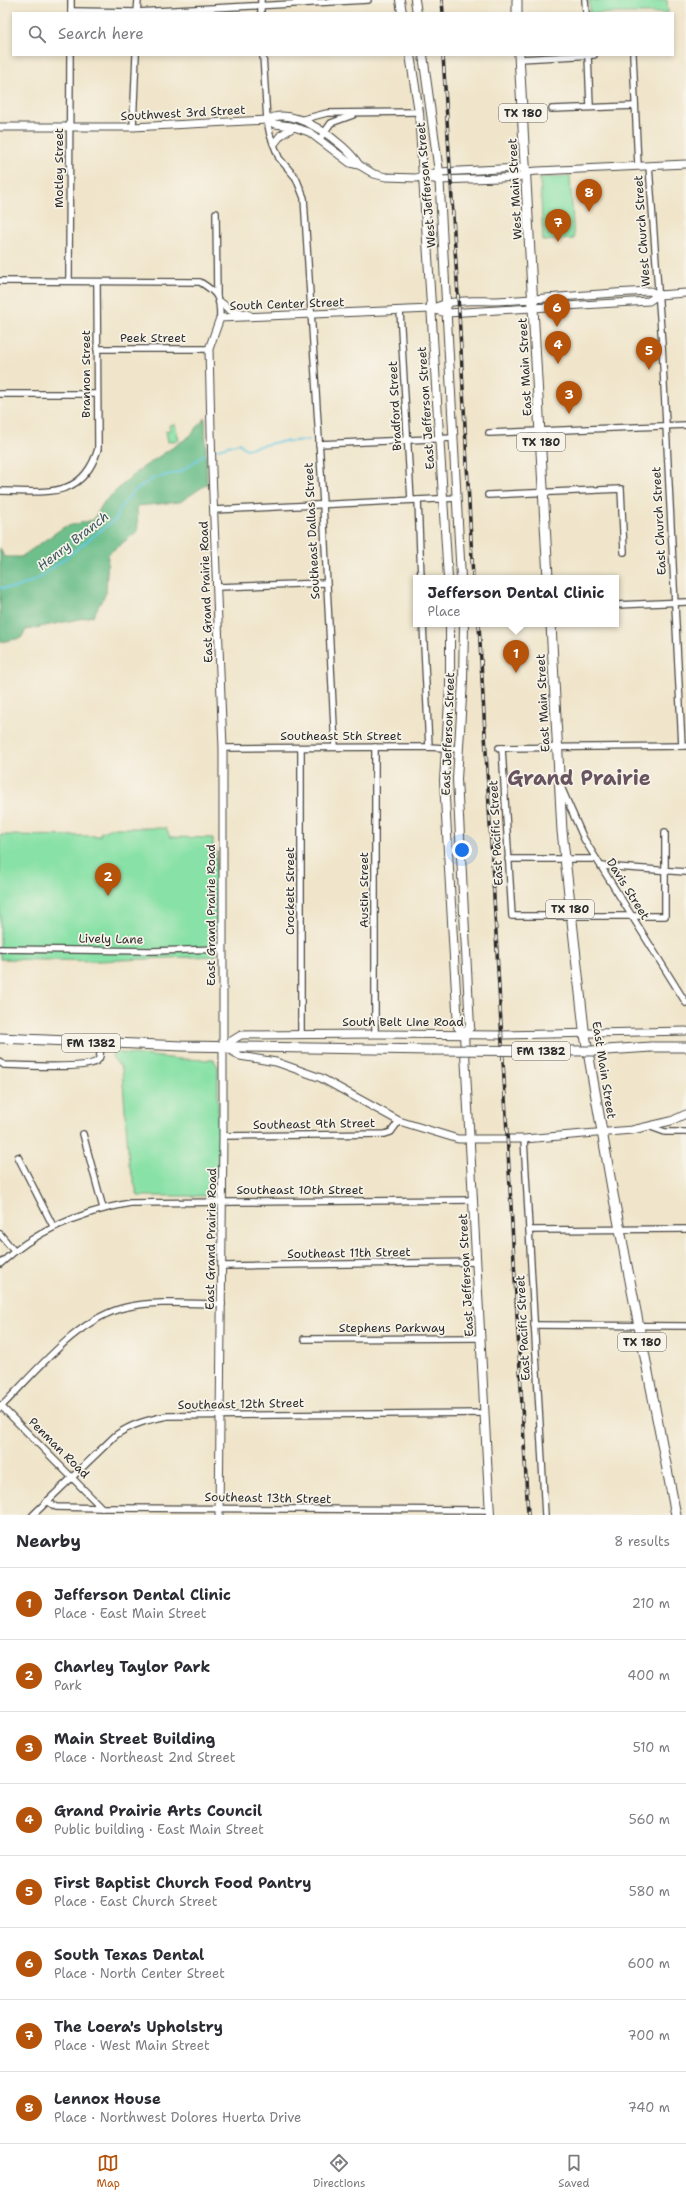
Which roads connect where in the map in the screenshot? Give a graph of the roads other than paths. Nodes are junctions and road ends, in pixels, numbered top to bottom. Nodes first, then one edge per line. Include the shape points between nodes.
1 (71, 0) edge
2 (138, 0) edge
3 (368, 0) edge
4 (400, 0) edge
5 (415, 0) edge
6 (516, 0) edge
7 (585, 0) edge
8 (261, 3) edge
9 (71, 12) edge
10 (137, 12) edge
11 (402, 12) edge
12 (417, 12) edge
13 (517, 12) edge
14 (586, 12) edge
15 (70, 56) edge
16 (136, 56) edge
17 (263, 56) edge
18 (410, 56) edge
19 (423, 56) edge
20 (554, 56) edge
21 (588, 56) edge
22 (633, 56) edge
23 (520, 57) edge
24 (590, 106) junction
25 (635, 106) junction
26 (552, 109) dead end
27 (365, 112) junction
28 (419, 112) junction
29 (327, 113) junction
30 (267, 120) junction
31 (300, 120) junction
32 (331, 123) junction
33 (0, 127) edge
34 (294, 127) junction
35 (70, 128) junction
36 (133, 128) junction
37 (325, 133) junction
38 (319, 140) junction
39 (274, 144) junction
40 (686, 164) edge
41 (360, 165) junction
42 (638, 166) junction
43 (649, 166) junction
44 (526, 172) junction
45 (424, 176) junction
46 (439, 176) junction
47 (216, 213) dead end
48 (0, 281) edge
49 (69, 281) junction
50 (97, 282) junction
51 (686, 294) edge
52 (658, 295) junction
53 (218, 299) junction
54 (446, 302) junction
55 (533, 302) junction
56 (431, 309) junction
57 (400, 310) junction
58 (447, 313) junction
59 (311, 314) junction
60 (251, 316) junction
61 (220, 318) junction
62 (209, 348) junction
63 (97, 349) junction
64 (0, 394) edge
65 (97, 394) junction
66 (686, 425) edge
67 (665, 426) junction
68 (540, 431) junction
69 (489, 433) dead end
70 (454, 438) junction
71 (440, 439) junction
72 (407, 441) junction
73 (319, 444) junction
74 (0, 491) edge
75 (544, 492) junction
76 (488, 495) dead end
77 (443, 498) junction
78 (457, 498) junction
79 (411, 500) junction
80 (418, 500) junction
81 (323, 504) junction
82 (214, 510) junction
83 (445, 538) junction
84 (459, 538) junction
85 (624, 552) dead end
86 (421, 575) edge
87 (448, 575) edge
88 (461, 575) edge
89 (548, 575) edge
90 (326, 583) junction
91 (218, 587) junction
92 (674, 602) junction
93 (686, 602) edge
94 (619, 605) edge
95 (423, 627) edge
96 (450, 627) edge
97 (464, 627) edge
98 (551, 627) edge
99 (450, 634) junction
100 (464, 636) junction
101 (684, 746) edge
102 (334, 747) junction
103 (375, 747) junction
104 (429, 747) junction
105 (224, 748) junction
106 (301, 748) junction
107 (445, 748) junction
108 (557, 748) junction
109 (459, 749) junction
110 (559, 783) junction
111 (665, 832) dead end
112 (447, 851) junction
113 (460, 851) junction
114 (565, 858) junction
115 (508, 859) junction
116 (596, 859) junction
117 (601, 866) junction
118 (665, 870) junction
119 (686, 872) edge
120 (571, 916) junction
121 (631, 916) junction
122 (0, 949) edge
123 (222, 949) junction
124 (686, 1003) edge
125 (686, 1031) edge
126 (300, 1034) junction
127 (375, 1034) junction
128 (464, 1034) junction
129 (585, 1034) junction
130 (0, 1038) edge
131 (99, 1043) junction
132 (223, 1046) junction
133 (686, 1047) edge
134 (0, 1062) edge
135 (686, 1114) edge
136 (399, 1122) junction
137 (651, 1127) junction
138 (686, 1132) edge
139 (602, 1133) junction
140 (83, 1134) dead end
141 (223, 1136) junction
142 (470, 1139) junction
143 (524, 1139) junction
144 (18, 1157) dead end
145 (473, 1200) junction
146 (222, 1202) junction
147 (103, 1208) junction
148 (53, 1226) junction
149 (620, 1229) junction
150 (686, 1229) edge
151 (529, 1230) junction
152 (0, 1234) edge
153 (14, 1251) junction
154 (477, 1262) junction
155 (0, 1264) edge
156 (222, 1266) junction
157 (222, 1304) junction
158 (534, 1325) junction
159 (639, 1326) junction
160 (686, 1326) edge
161 (481, 1338) junction
162 (304, 1339) dead end
163 (1, 1406) edge
164 (485, 1414) junction
165 (220, 1415) junction
166 (72, 1477) junction
167 (47, 1502) junction
168 (102, 1508) junction
169 (220, 1512) edge
170 (344, 1512) edge
171 (490, 1513) edge
172 (33, 1515) edge
173 (545, 1515) edge
174 (676, 1515) edge

1 - 9 street
2 - 10 street
3 - 8 street
4 - 11 main road
5 - 12 main road
6 - 13 main road
7 - 14 street
8 - 10 street
9 - 10 street
15 - 35 street, Motley Street
16 - 36 street
17 - 30 street, Southeast Dallas Street
18 - 28 main road, West Jefferson Street
19 - 46 main road, West Jefferson Street
20 - 23 street
21 - 24 street
22 - 25 street, West Church Street
23 - 44 main road, West Main Street / TX 180
24 - 25 street
24 - 26 street
25 - 42 street, West Church Street
27 - 28 street, Southwest 3rd Street
27 - 29 street, Southwest 3rd Street
27 - 32 street, Southwest 3rd Street
28 - 45 main road, West Jefferson Street
29 - 31 street, Southwest 3rd Street
29 - 32 street
30 - 31 street, Southwest 3rd Street via 274,116
30 - 34 street
30 - 36 street, Southwest 3rd Street
30 - 39 street, Southeast Dallas Street
31 - 37 street
32 - 37 street
33 - 35 street, Southwest 3rd Street
34 - 38 street via 309,132
34 - 39 street via 281,135
35 - 36 street, Southwest 3rd Street
35 - 49 street, Motley Street
37 - 38 street
37 - 41 street
38 - 41 street via 350,163
39 - 59 street, Southeast Dallas Street via 279,158 296,178 304,198
40 - 43 street
41 - 45 street via 374,174 386,177 402,179
42 - 43 street
42 - 44 street
43 - 52 street, West Church Street
44 - 46 street via 518,168
44 - 55 main road, West Main Street / TX 180
45 - 46 street
45 - 56 main road, West Jefferson Street
46 - 54 main road, West Jefferson Street
47 - 53 street
48 - 49 street, South Center Street
49 - 50 street, South Center Street
50 - 53 street, South Center Street via 200,282 212,290
50 - 63 street, Brannon Street
51 - 52 street
52 - 55 street via 650,290
52 - 67 street, East Church Street
53 - 60 street via 230,310
53 - 61 street, South Center Street
54 - 55 street, South Center Street
54 - 56 street, South Center Street
54 - 58 main road, West Jefferson Street
55 - 58 street, South Center Street
55 - 68 main road, East Main Street / TX 180
56 - 57 street, South Center Street
56 - 58 street, South Center Street
56 - 71 main road, East Jefferson Street
57 - 59 street, South Center Street
57 - 72 street, Bradford Street
58 - 70 main road, East Jefferson Street
59 - 60 street, South Center Street
59 - 73 street, Southeast Dallas Street
60 - 61 street, South Center Street
61 - 62 street, East Grand Prairie Road
62 - 63 street, Peek Street
62 - 82 street, East Grand Prairie Road
63 - 65 street, Brannon Street
64 - 65 street
65 - 74 street, Brannon Street via 98,449 93,465 78,483 66,489
66 - 67 street
67 - 68 street
67 - 92 street, East Church Street
68 - 69 street
68 - 75 main road, East Main Street / TX 180
70 - 71 street
70 - 78 main road, East Jefferson Street
71 - 72 street
71 - 77 main road, East Jefferson Street
72 - 73 street
72 - 79 street, Bradford Street
73 - 81 street, Southeast Dallas Street
75 - 76 street
75 - 85 street via 621,489
75 - 89 main road, East Main Street / TX 180
77 - 78 street
77 - 80 street
77 - 83 main road, East Jefferson Street
78 - 84 main road, East Jefferson Street
79 - 80 street
79 - 81 street
80 - 86 street
81 - 82 street
81 - 90 street, Southeast Dallas Street
82 - 91 street, East Grand Prairie Road
83 - 84 main road
83 - 87 main road, East Jefferson Street
84 - 88 main road, East Jefferson Street
90 - 91 street
90 - 102 street, Southeast Dallas Street
91 - 105 street, East Grand Prairie Road
92 - 93 street
92 - 94 street
92 - 101 street, East Church Street
95 - 104 street
96 - 99 main road, East Jefferson Street
97 - 100 main road, East Jefferson Street
98 - 108 main road, East Main Street / TX 180
99 - 100 main road
99 - 107 main road, East Jefferson Street via 450,686
100 - 109 main road, East Jefferson Street
101 - 108 street
102 - 103 street, Southeast 5th Street
102 - 106 street, Southeast 5th Street
103 - 104 street, Southeast 5th Street
103 - 127 street, Austin Street
104 - 107 street, Southeast 5th Street
105 - 106 street, Southeast 5th Street
105 - 123 street, East Grand Prairie Road
106 - 126 street, Crockett Street
107 - 109 street, Southeast 5th Street
107 - 112 main road, East Jefferson Street
108 - 110 main road, East Main Street / TX 180
108 - 115 street, East Pacific Street via 500,748
109 - 113 main road, East Jefferson Street via 457,779
110 - 114 main road, East Main Street / TX 180
110 - 116 street, Davis Street via 584,839
111 - 118 street
112 - 113 main road
112 - 128 main road, East Jefferson Street via 458,1027
113 - 128 main road, East Jefferson Street via 470,1027
114 - 115 street
114 - 116 street
114 - 120 main road, East Main Street / TX 180
115 - 120 street, East Pacific Street via 512,916
116 - 117 street, Davis Street
117 - 118 street
117 - 121 street, Davis Street
118 - 119 street
118 - 121 street via 665,916
120 - 121 street
120 - 129 main road, East Main Street / TX 180
121 - 124 street, Davis Street
122 - 123 street, Lively Lane
123 - 132 street, East Grand Prairie Road
125 - 129 street, FM 1382
126 - 127 street, South Belt Line Road / FM 1382
126 - 132 street, South Belt Line Road / FM 1382 via 241,1036
127 - 128 street, South Belt Line Road / FM 1382
128 - 129 street, South Belt Line Road / FM 1382
128 - 142 main road, East Jefferson Street
129 - 139 main road, East Main Street / TX 180
130 - 131 main road, FM 1382
131 - 132 main road, FM 1382
131 - 134 street via 98,1061 90,1065 4,1065
132 - 133 main road, FM 1382, bridge via 284,1049 592,1051
132 - 136 street, Southeast 9th Street via 240,1056 276,1062 321,1078
132 - 141 street, East Grand Prairie Road
135 - 137 street, Southeast 9th Street
136 - 141 street, Southeast 9th Street via 391,1132 385,1134
136 - 142 street, Southeast 9th Street via 458,1139
137 - 138 street via 664,1132
137 - 139 street, Southeast 9th Street
139 - 143 street, Southeast 9th Street
139 - 149 main road, East Main Street / TX 180
140 - 147 street
141 - 146 street, East Grand Prairie Road
142 - 143 street, Southeast 9th Street
142 - 145 main road, East Jefferson Street
143 - 151 street, East Pacific Street
144 - 148 street
145 - 146 street, Southeast 10th Street
145 - 154 main road, East Jefferson Street
146 - 147 street, Southeast 10th Street via 130,1203
146 - 156 street, East Grand Prairie Road
147 - 148 street, Southeast 10th Street
148 - 153 street, Southeast 10th Street
149 - 150 street
149 - 151 street
149 - 159 main road, East Main Street / TX 180
151 - 158 street, East Pacific Street
152 - 153 street
153 - 155 street, Southeast 10th Street
154 - 156 street, Southeast 11th Street
154 - 161 main road, East Jefferson Street
156 - 157 street, East Grand Prairie Road
157 - 163 street via 160,1303 127,1307 106,1315 86,1326 64,1345
157 - 165 street, East Grand Prairie Road
158 - 159 street
158 - 173 street, East Pacific Street
159 - 160 street
159 - 174 main road, East Main Street / TX 180
161 - 162 street, Stephens Parkway
161 - 164 main road, East Jefferson Street
163 - 166 street, Penman Road
164 - 165 street, Southeast 12th Street
164 - 171 main road, East Jefferson Street
165 - 166 street, Southeast 12th Street via 167,1416 130,1425 116,1434
165 - 169 street, East Grand Prairie Road
166 - 167 street, Southeast 12th Street
166 - 168 street, Penman Road
167 - 168 street, Southeast 13th Street via 56,1507
167 - 172 street, Southeast 12th Street
168 - 169 street, Southeast 13th Street
169 - 170 street, Southeast 13th Street
170 - 171 street, Southeast 13th Street

